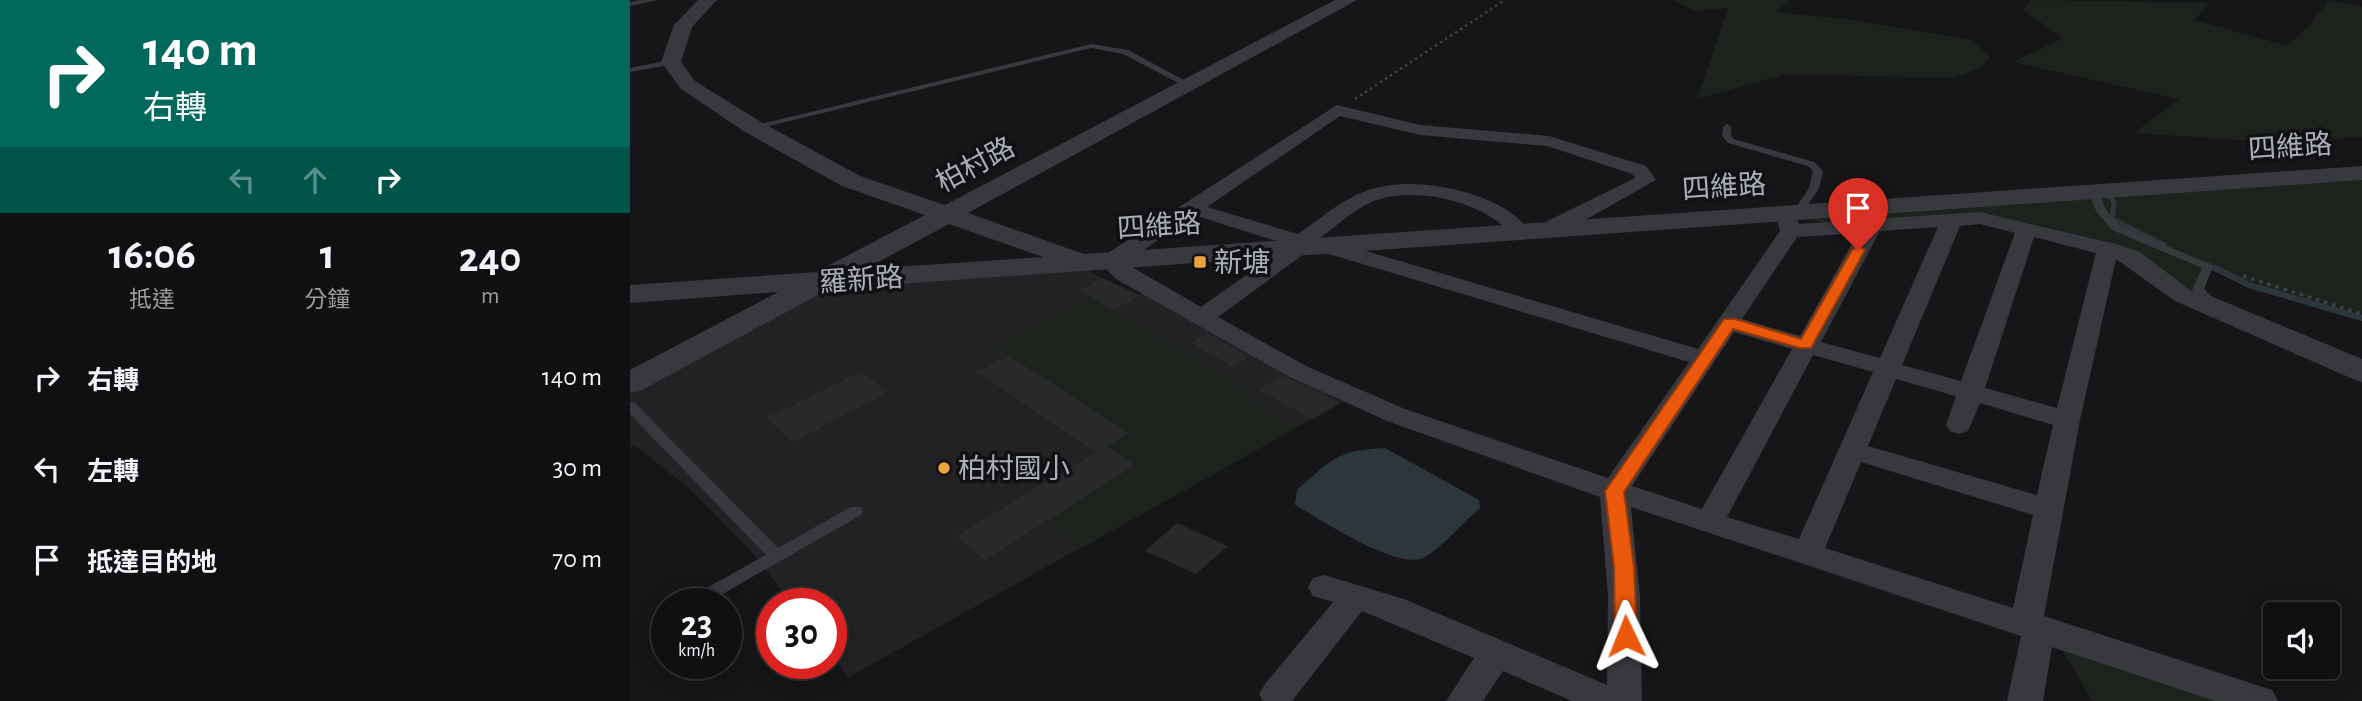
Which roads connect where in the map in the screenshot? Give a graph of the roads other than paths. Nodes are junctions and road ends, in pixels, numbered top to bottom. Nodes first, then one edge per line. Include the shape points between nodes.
1 (655, 0) edge
2 (708, 0) edge
3 (1348, 0) edge
4 (630, 4) edge
5 (671, 62) junction
6 (630, 70) edge
7 (1191, 86) junction
8 (753, 127) junction
9 (1727, 127) dead end
10 (2362, 173) edge
11 (2094, 192) junction
12 (1191, 208) junction
13 (949, 214) junction
14 (1791, 219) junction
15 (1952, 219) junction
16 (1872, 226) junction
17 (2026, 230) junction
18 (1529, 232) junction
19 (1310, 245) junction
20 (2108, 249) junction
21 (1100, 260) junction
22 (821, 282) junction
23 (630, 294) edge
24 (1201, 318) junction
25 (1729, 323) junction
26 (1806, 345) junction
27 (1705, 359) junction
28 (2362, 364) edge
29 (1886, 368) junction
30 (2362, 374) edge
31 (630, 383) edge
32 (1969, 392) junction
33 (630, 406) edge
34 (2067, 420) junction
35 (1959, 425) dead end
36 (1851, 450) junction
37 (1614, 491) junction
38 (2048, 509) junction
39 (856, 511) dead end
40 (1710, 521) junction
41 (1808, 552) junction
42 (776, 556) junction
43 (1324, 587) dead end
44 (719, 588) edge
45 (1356, 596) junction
46 (2033, 625) junction
47 (1497, 652) junction
48 (1277, 694) dead end
49 (1464, 701) edge
50 (1608, 701) edge
51 (1624, 701) edge
52 (2025, 701) edge
53 (2260, 701) edge

1 - 4 lane
2 - 5 street via 683,25
3 - 7 street, 柏村路
5 - 6 lane
5 - 8 street, 四維路 via 688,85
7 - 8 lane via 1125,52 1091,46
7 - 13 street, 柏村路
8 - 13 street, 四維路 via 851,181
9 - 14 lane via 1731,141 1811,164 1818,172 1814,188
10 - 11 street, 四維路
11 - 14 street, 四維路
11 - 28 lane via 2105,218 2116,228 2208,267 2198,290 2207,298
12 - 18 street via 1337,110 1420,130 1549,141 1639,170 1646,180 1578,216
12 - 19 street
12 - 21 street
13 - 21 street, 四維路
13 - 22 street, 柏村路
14 - 16 street
14 - 18 street, 四維路
14 - 25 street
15 - 16 street
15 - 17 street via 1980,218
15 - 29 street
16 - 26 street
17 - 20 street
17 - 32 street
18 - 19 street, 四維路
18 - 19 street via 1511,216 1460,194 1376,193
19 - 21 street, 四維路
19 - 24 street
19 - 27 street
20 - 30 street via 2132,257 2183,296
20 - 34 street
21 - 22 street, 羅新路
21 - 24 street
22 - 23 street, 羅新路
22 - 31 street, 柏村路
24 - 37 street via 1343,394
25 - 26 street
25 - 27 street
26 - 29 street
26 - 40 street
27 - 37 street
29 - 32 street
29 - 36 street
32 - 34 street
32 - 35 street
33 - 42 lane
34 - 38 street
36 - 38 street
36 - 41 street
37 - 40 street
37 - 51 street via 1624,567
38 - 46 street
39 - 42 lane
40 - 41 street
41 - 46 street
42 - 44 lane
43 - 45 street
45 - 47 street
45 - 48 street
46 - 52 street
46 - 53 street
47 - 49 street
47 - 50 street

